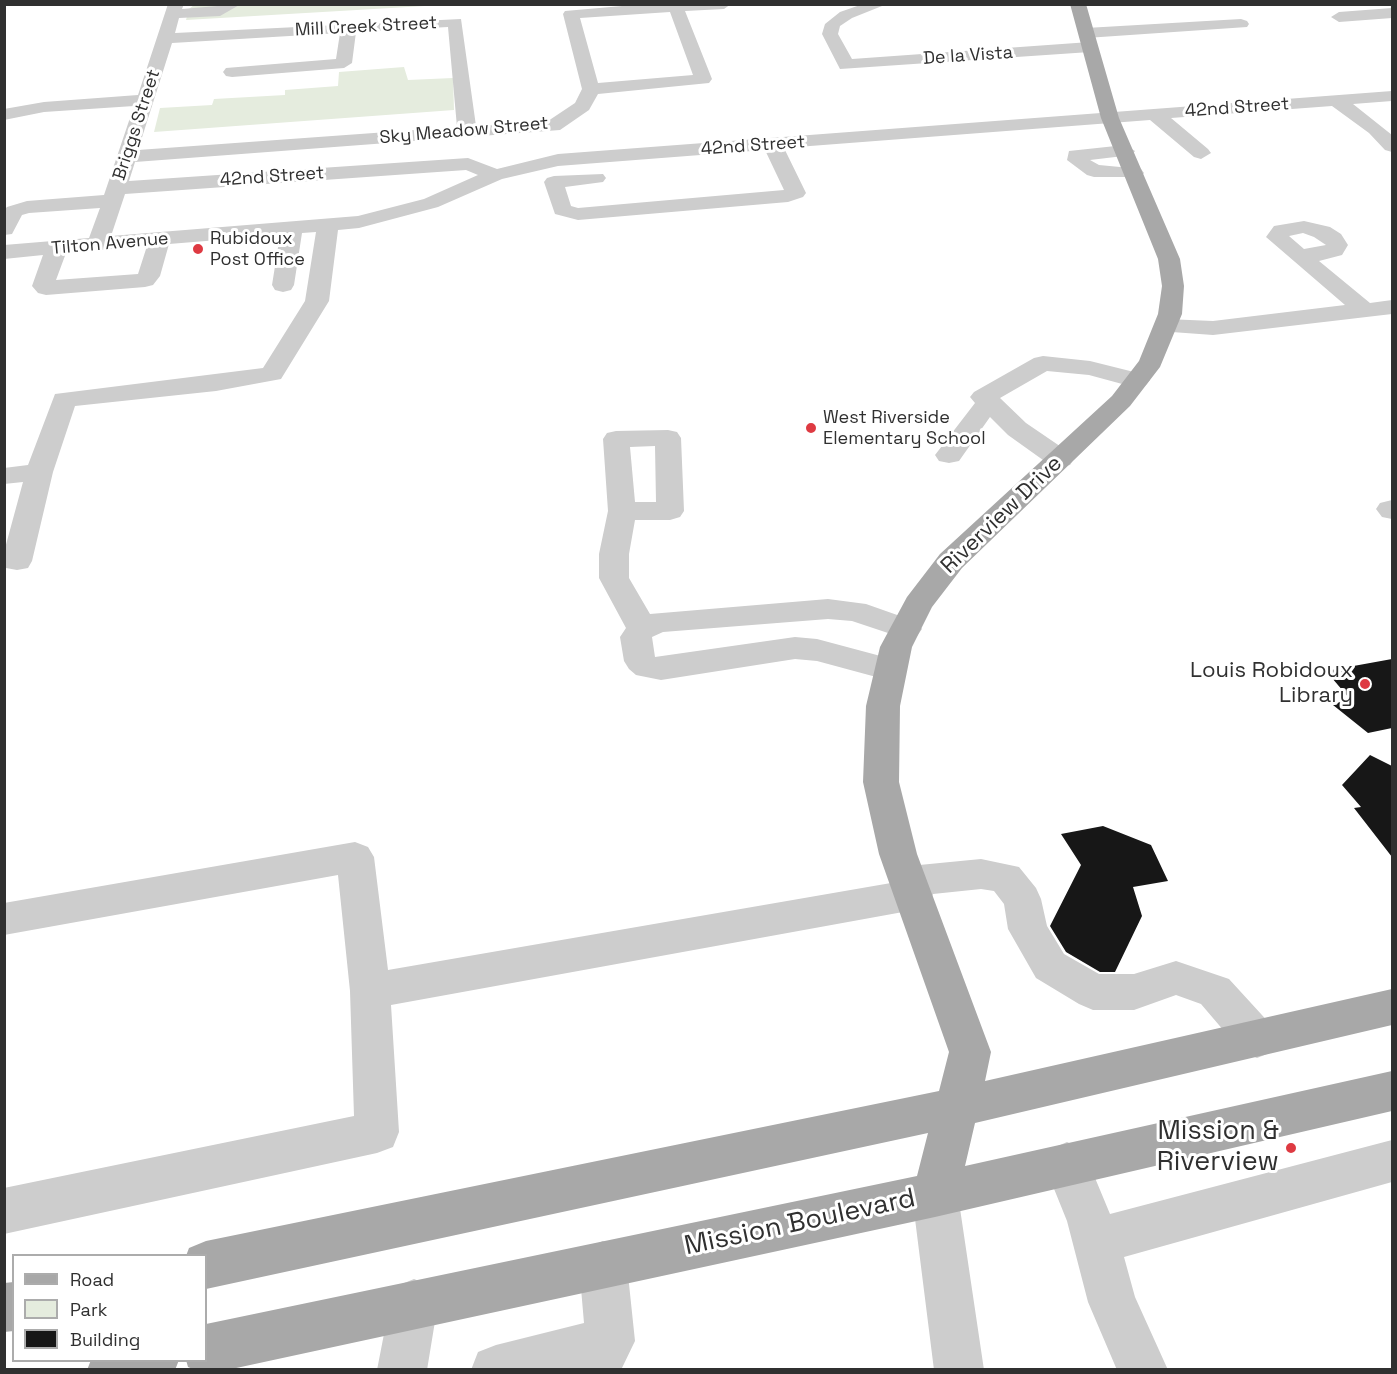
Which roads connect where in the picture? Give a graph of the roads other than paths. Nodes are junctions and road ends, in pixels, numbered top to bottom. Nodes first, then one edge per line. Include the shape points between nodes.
1 (234, 4) edge
2 (724, 4) edge
3 (880, 4) edge
4 (1078, 4) edge
5 (676, 7) junction
6 (174, 9) edge
7 (1392, 13) edge
8 (1339, 17) dead end
9 (1241, 24) dead end
10 (348, 27) junction
11 (166, 38) junction
12 (1088, 40) junction
13 (232, 72) dead end
14 (591, 88) junction
15 (1392, 96) edge
16 (143, 100) junction
17 (1337, 101) junction
18 (4, 115) edge
19 (1155, 115) junction
20 (1110, 118) junction
21 (998, 126) junction
22 (467, 132) junction
23 (772, 144) junction
24 (1015, 144) dead end
25 (1392, 146) edge
26 (1201, 153) dead end
27 (625, 155) junction
28 (127, 157) junction
29 (495, 175) junction
30 (115, 194) junction
31 (286, 206) junction
32 (328, 225) junction
33 (4, 229) edge
34 (160, 240) junction
35 (98, 245) junction
36 (57, 248) junction
37 (4, 252) edge
38 (1300, 256) dead end
39 (283, 285) dead end
40 (1376, 309) edge
41 (1166, 326) junction
42 (1392, 327) edge
43 (1137, 380) junction
44 (990, 403) junction
45 (949, 455) dead end
46 (1060, 459) junction
47 (39, 472) junction
48 (4, 476) edge
49 (622, 511) dead end
50 (17, 561) dead end
51 (642, 628) junction
52 (906, 628) junction
53 (891, 670) junction
54 (911, 888) junction
55 (4, 919) edge
56 (370, 991) junction
57 (1392, 1007) edge
58 (1257, 1039) junction
59 (1392, 1091) edge
60 (957, 1107) junction
61 (1392, 1161) edge
62 (1067, 1164) junction
63 (935, 1194) junction
64 (4, 1210) edge
65 (1096, 1241) junction
66 (207, 1265) edge
67 (603, 1265) junction
68 (414, 1303) junction
69 (207, 1349) edge
70 (601, 1355) edge
71 (402, 1370) edge
72 (496, 1370) edge
73 (959, 1370) edge
74 (1143, 1370) edge

1 - 6 street via 220,11
2 - 5 street
3 - 12 street, De la Vista via 846,15 833,24 830,34 846,65
4 - 12 main road, Riverview Drive
5 - 14 street via 571,14
5 - 14 street via 703,78
6 - 11 street, Briggs Street
7 - 8 street
9 - 12 street, De la Vista
10 - 11 street, Mill Creek Street
10 - 13 street via 344,63
10 - 22 street, Mill Creek Street via 455,22
11 - 16 street, Briggs Street
12 - 20 main road, Riverview Drive
14 - 22 street, Sky Meadow Street via 583,106 553,126
15 - 17 street, 42nd Street
16 - 18 street via 44,107
16 - 28 street, Briggs Street
17 - 19 street, 42nd Street
17 - 25 street via 1376,129
19 - 20 street, 42nd Street
19 - 26 street
20 - 21 street, 42nd Street
20 - 41 main road, Riverview Drive via 1169,259 1173,286
21 - 23 street, 42nd Street
21 - 24 street
22 - 28 street, Sky Meadow Street
23 - 27 street, 42nd Street
23 - 27 street via 796,192 788,196 578,214 562,210 554,182 626,176
27 - 29 street, 42nd Street via 558,160
28 - 30 street, Briggs Street
29 - 31 street, 42nd Street via 468,164
29 - 32 street, Tilton Avenue via 431,203 359,222
30 - 31 street, 42nd Street
30 - 33 street, 42nd Street via 14,211
30 - 35 street, Briggs Street
31 - 32 street, Tilton Avenue
31 - 34 street, Tilton Avenue
31 - 39 street
32 - 47 street via 317,301 272,374 216,384 64,399
34 - 35 street, Tilton Avenue
34 - 36 street via 145,280 46,288 43,286
35 - 36 street, Tilton Avenue
36 - 37 street, Tilton Avenue
38 - 40 street
40 - 41 street via 1213,328
40 - 42 street
41 - 43 main road, Riverview Drive via 1151,362
43 - 44 street via 1090,368 1043,363 983,398
43 - 46 main road, Riverview Drive
44 - 45 street
44 - 46 street via 1017,429
46 - 52 main road, Riverview Drive via 951,561 918,604
47 - 48 street
47 - 50 street
49 - 51 street via 614,578
51 - 52 street via 660,622 828,609 855,611
51 - 53 street via 636,637 640,661 647,667 661,669 795,648
52 - 53 main road, Riverview Drive via 896,647
53 - 54 main road, Riverview Drive via 883,706 881,782 898,854
54 - 56 street
54 - 58 street via 981,874 1006,878 1022,898 1028,929 1050,966 1094,992 1134,992 1176,978 1215,991
54 - 60 main road, Riverview Drive via 970,1052
55 - 56 street via 355,856
56 - 64 street via 377,1132
57 - 58 main road
58 - 60 main road
59 - 62 main road, Mission Boulevard
60 - 63 main road, Riverview Drive
60 - 66 main road
61 - 65 street
62 - 63 main road, Mission Boulevard
62 - 65 street
63 - 67 main road, Mission Boulevard
63 - 73 street, Riverview Drive
65 - 74 street via 1112,1302
67 - 68 main road, Mission Boulevard
67 - 70 street
68 - 69 main road, Mission Boulevard
68 - 71 street
70 - 72 street

